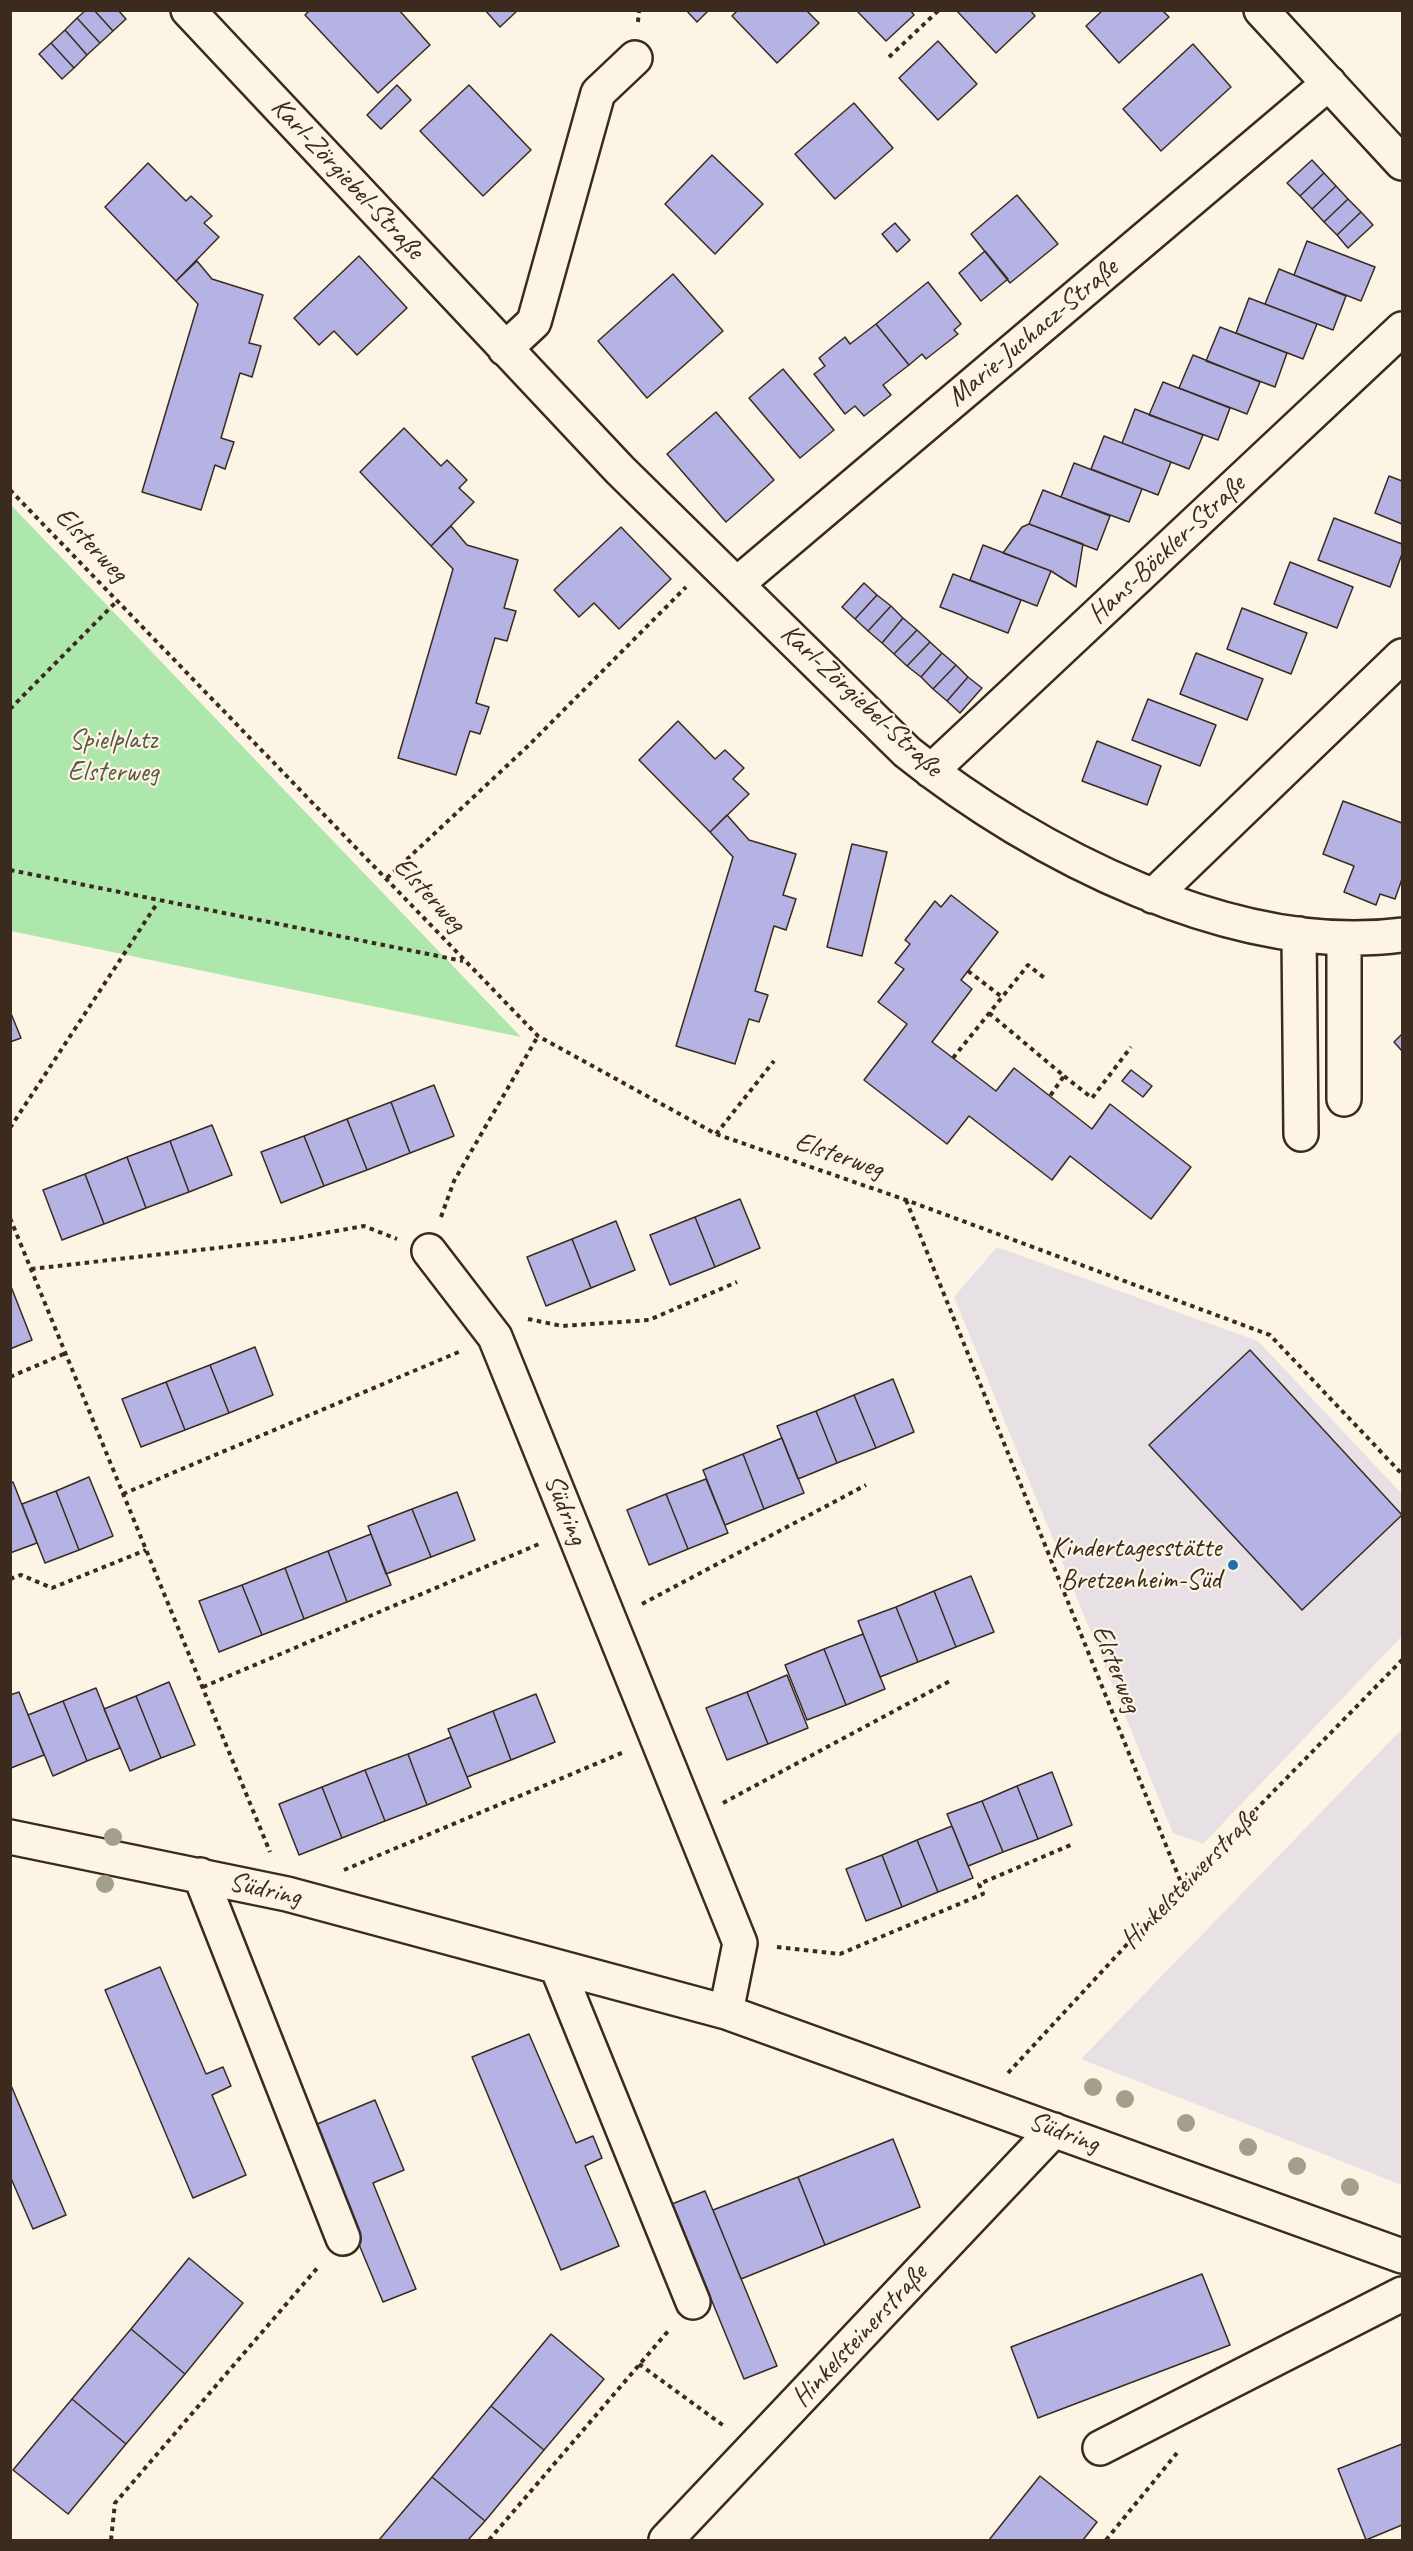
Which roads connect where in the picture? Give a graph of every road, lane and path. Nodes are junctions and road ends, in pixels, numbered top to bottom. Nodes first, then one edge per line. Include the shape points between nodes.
1 (188, 10) edge
2 (939, 10) edge
3 (1262, 10) edge
4 (889, 57) dead end
5 (635, 58) dead end
6 (1329, 83) junction
7 (1402, 164) edge
8 (1402, 329) edge
9 (505, 349) junction
10 (10, 490) edge
11 (712, 561) junction
12 (737, 584) junction
13 (117, 601) junction
14 (1402, 656) edge
15 (10, 709) edge
16 (932, 771) junction
17 (10, 870) edge
18 (387, 878) junction
19 (1153, 896) junction
20 (158, 902) junction
21 (1299, 934) junction
22 (1402, 935) edge
23 (1344, 940) junction
24 (463, 961) junction
25 (968, 971) dead end
26 (1047, 980) dead end
27 (1002, 997) junction
28 (989, 1013) junction
29 (538, 1036) junction
30 (1131, 1047) dead end
31 (953, 1058) dead end
32 (774, 1061) dead end
33 (1064, 1076) junction
34 (1050, 1096) dead end
35 (1344, 1100) dead end
36 (10, 1128) edge
37 (716, 1134) junction
38 (1301, 1134) dead end
39 (906, 1200) junction
40 (10, 1218) edge
41 (429, 1251) junction
42 (31, 1269) junction
43 (737, 1282) dead end
44 (472, 1307) junction
45 (495, 1337) junction
46 (66, 1353) junction
47 (10, 1377) edge
48 (1402, 1474) edge
49 (866, 1485) dead end
50 (123, 1494) junction
51 (573, 1530) junction
52 (146, 1550) junction
53 (10, 1579) edge
54 (610, 1622) junction
55 (1402, 1660) edge
56 (950, 1681) dead end
57 (203, 1687) junction
58 (658, 1738) junction
59 (691, 1821) junction
60 (10, 1837) edge
61 (1073, 1844) dead end
62 (341, 1871) dead end
63 (200, 1875) junction
64 (1182, 1885) junction
65 (287, 1894) junction
66 (740, 1943) junction
67 (557, 1967) junction
68 (726, 2012) junction
69 (981, 2103) junction
70 (1053, 2130) junction
71 (343, 2238) joint
72 (1402, 2256) edge
73 (1402, 2294) edge
74 (693, 2302) joint
75 (639, 2364) junction
76 (754, 2448) junction
77 (1100, 2448) dead end
78 (1179, 2450) dead end
79 (111, 2541) edge
80 (489, 2541) edge
81 (666, 2541) edge
82 (1106, 2541) edge

1 - 9 street, Karl-Zörgiebel-Straße
2 - 4 path
3 - 6 street
5 - 9 street via 598,93 534,322
6 - 7 street
6 - 12 street, Marie-Juchacz-Straße
8 - 16 street, Hans-Böckler-Straße
9 - 11 street, Karl-Zörgiebel-Straße
10 - 13 path, Elsterweg
11 - 12 street, Karl-Zörgiebel-Straße
11 - 18 path via 528,746
12 - 16 street, Karl-Zörgiebel-Straße via 907,752
13 - 15 path
13 - 18 path, Elsterweg
14 - 19 street
16 - 19 street, Karl-Zörgiebel-Straße via 1060,852
17 - 20 path
18 - 24 path, Elsterweg
19 - 21 street, Karl-Zörgiebel-Straße via 1221,917
20 - 24 path
20 - 36 path
21 - 23 street, Karl-Zörgiebel-Straße
21 - 38 street
22 - 23 street, Karl-Zörgiebel-Straße
23 - 35 street
24 - 29 path, Elsterweg
25 - 27 path
26 - 27 path via 1028,965
27 - 28 path
28 - 31 path
28 - 33 path
29 - 37 path, Elsterweg
29 - 41 path via 454,1181
30 - 33 path via 1092,1098
32 - 37 path
33 - 34 path
37 - 39 path, Elsterweg
39 - 48 path, Elsterweg via 1270,1335
39 - 64 path, Elsterweg
40 - 42 path
41 - 42 path via 364,1226 285,1240
41 - 44 street, Südring
42 - 46 path
43 - 44 path via 649,1320 562,1326
44 - 45 street, Südring
45 - 50 path
45 - 51 street, Südring
46 - 47 path
46 - 50 path
49 - 54 path
50 - 52 path
51 - 54 street, Südring
51 - 57 path
52 - 53 path via 52,1588 21,1575
52 - 57 path
54 - 58 street, Südring
55 - 64 path, Hinkelsteinerstraße
56 - 59 path
57 - 65 path
58 - 59 street, Südring
58 - 62 path
59 - 66 street, Südring
60 - 63 street, Südring
61 - 66 path via 979,1884 983,1894 840,1954
63 - 65 street, Südring
63 - 71 street
64 - 69 path, Hinkelsteinerstraße
65 - 67 street, Südring
66 - 68 street
67 - 68 street, Südring
67 - 74 street
68 - 69 street, Südring
69 - 70 street, Südring
70 - 72 street, Südring
70 - 76 street, Hinkelsteinerstraße
71 - 79 path via 115,2503
73 - 77 street
74 - 75 path
75 - 76 path
75 - 80 path
76 - 81 street, Hinkelsteinerstraße
78 - 82 path

